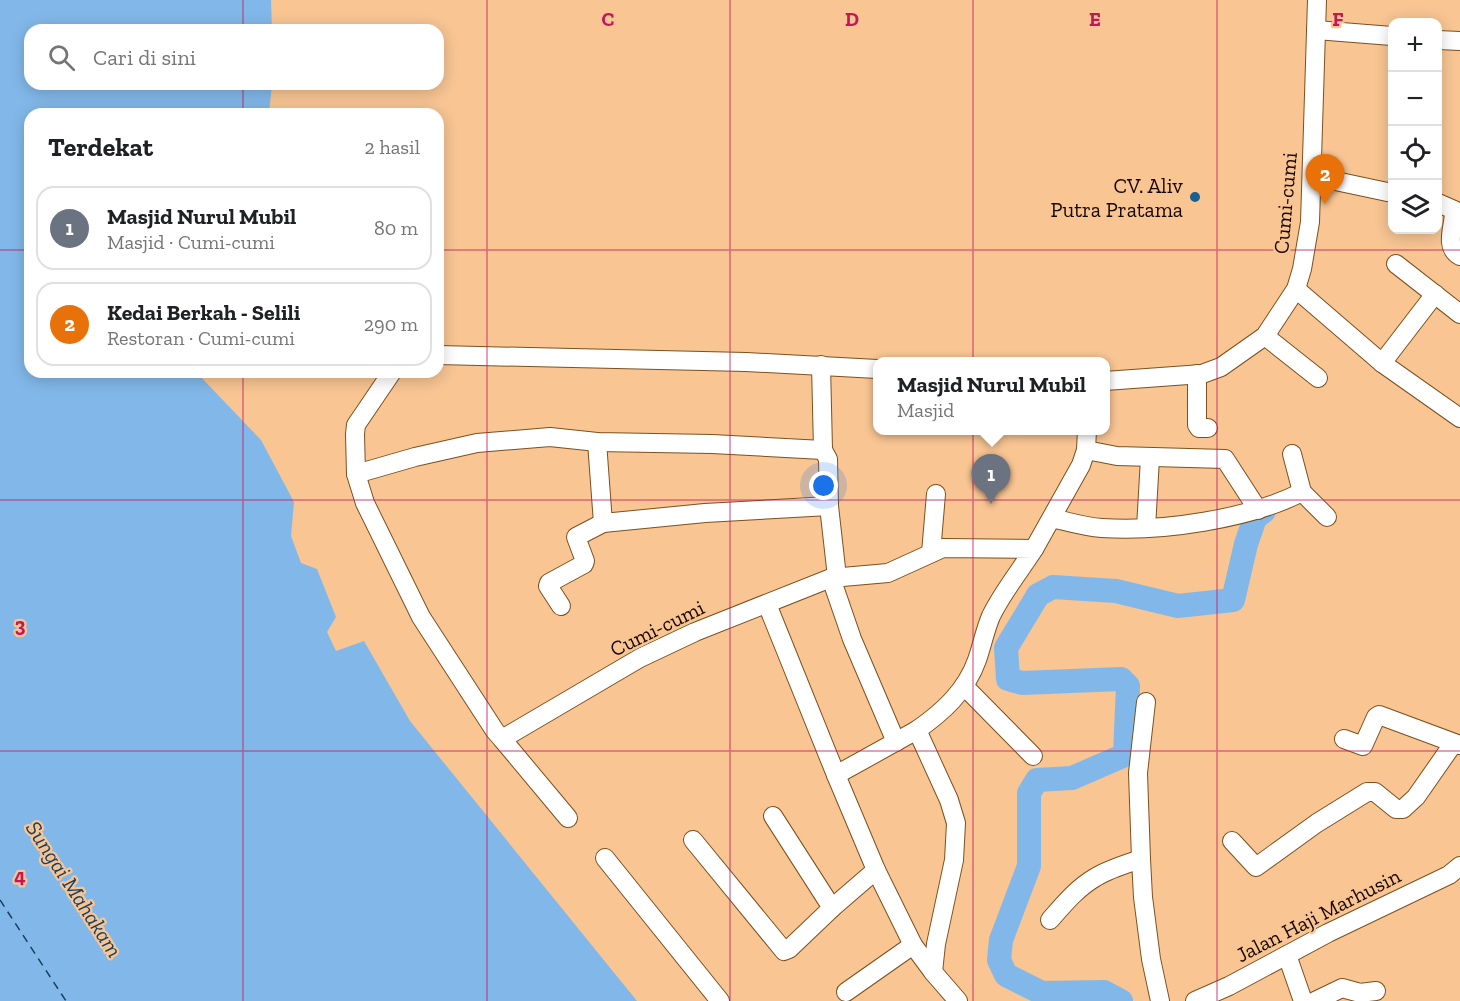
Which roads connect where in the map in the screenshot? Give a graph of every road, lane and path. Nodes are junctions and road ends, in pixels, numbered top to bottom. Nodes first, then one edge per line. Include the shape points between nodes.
1 (1317, 0) edge
2 (1316, 30) junction
3 (1388, 36) edge
4 (1442, 40) edge
5 (1460, 41) edge
6 (1312, 176) junction
7 (1388, 192) edge
8 (1450, 203) edge
9 (1460, 256) edge
10 (1396, 264) dead end
11 (1296, 289) junction
12 (1435, 294) junction
13 (1460, 314) edge
14 (1265, 336) junction
15 (444, 355) edge
16 (1382, 363) junction
17 (821, 365) junction
18 (873, 369) edge
19 (1197, 374) junction
20 (388, 378) edge
21 (1318, 378) dead end
22 (1110, 381) edge
23 (1460, 418) edge
24 (1208, 428) dead end
25 (1087, 435) edge
26 (597, 442) junction
27 (823, 450) junction
28 (1086, 450) junction
29 (1292, 454) dead end
30 (1150, 458) junction
31 (356, 474) junction
32 (1302, 492) junction
33 (936, 494) dead end
34 (830, 506) junction
35 (1258, 510) junction
36 (1328, 517) dead end
37 (1052, 518) junction
38 (603, 523) junction
39 (1146, 528) junction
40 (1034, 549) junction
41 (931, 553) junction
42 (834, 578) junction
43 (767, 604) junction
44 (561, 606) dead end
45 (964, 686) junction
46 (1146, 702) dead end
47 (918, 730) junction
48 (502, 739) junction
49 (1344, 739) dead end
50 (896, 742) junction
51 (1456, 744) edge
52 (1033, 756) dead end
53 (836, 775) junction
54 (773, 816) dead end
55 (568, 818) dead end
56 (693, 840) dead end
57 (1232, 841) dead end
58 (605, 858) dead end
59 (1140, 858) junction
60 (876, 870) junction
61 (1456, 875) edge
62 (832, 908) junction
63 (1050, 920) dead end
64 (913, 945) junction
65 (1287, 955) junction
66 (933, 972) junction
67 (1376, 991) dead end
68 (846, 992) dead end
69 (719, 1000) edge
70 (958, 1001) edge
71 (1160, 1001) edge
72 (1195, 1001) edge
73 (1303, 1001) edge
74 (1315, 1001) edge

1 - 2 street, Cumi-cumi
2 - 3 street
2 - 6 street, Cumi-cumi
4 - 5 street
6 - 7 street
6 - 11 street, Cumi-cumi via 1310,222
8 - 9 street via 1452,247
10 - 12 street
11 - 14 street, Cumi-cumi
11 - 16 street
12 - 13 street
12 - 16 street
14 - 19 street, Cumi-cumi via 1221,367
14 - 21 street
15 - 17 street
16 - 23 street
17 - 18 street
17 - 27 street
19 - 22 street, Cumi-cumi
19 - 24 street via 1197,425
20 - 31 street via 356,425
25 - 28 street
26 - 27 street
26 - 31 street via 550,437 477,443
26 - 38 street
27 - 34 street via 828,459
28 - 30 street
28 - 37 street
29 - 32 street
30 - 35 street via 1225,459
30 - 39 street
31 - 48 street via 365,503 421,617
32 - 35 street
32 - 36 street
33 - 41 street
34 - 38 street
34 - 42 street
35 - 39 street via 1208,522
37 - 39 street via 1104,528
37 - 40 street
38 - 44 street via 576,537 584,564 549,583
40 - 41 street, Cumi-cumi via 953,547
40 - 45 street via 992,614
41 - 42 street, Cumi-cumi via 888,573
42 - 43 street, Cumi-cumi
42 - 50 street via 852,639
43 - 48 street, Cumi-cumi via 640,658
43 - 53 street
45 - 47 street via 946,708
45 - 52 street
46 - 59 street via 1138,773
47 - 50 street
47 - 66 street via 956,823 954,861
48 - 55 street
49 - 51 street via 1362,747 1379,716
50 - 53 street
51 - 57 street via 1403,809 1396,809 1375,792 1367,792 1256,867
53 - 60 street
54 - 62 street
56 - 62 street via 784,951
58 - 69 street
59 - 63 street via 1098,875 1072,895
59 - 71 street via 1151,959
60 - 62 street
60 - 64 street
61 - 65 street, Jalan Haji Marhusin
64 - 66 street
64 - 68 street
65 - 72 street, Jalan Haji Marhusin
65 - 73 street
66 - 70 street
67 - 74 street via 1360,993 1342,988

